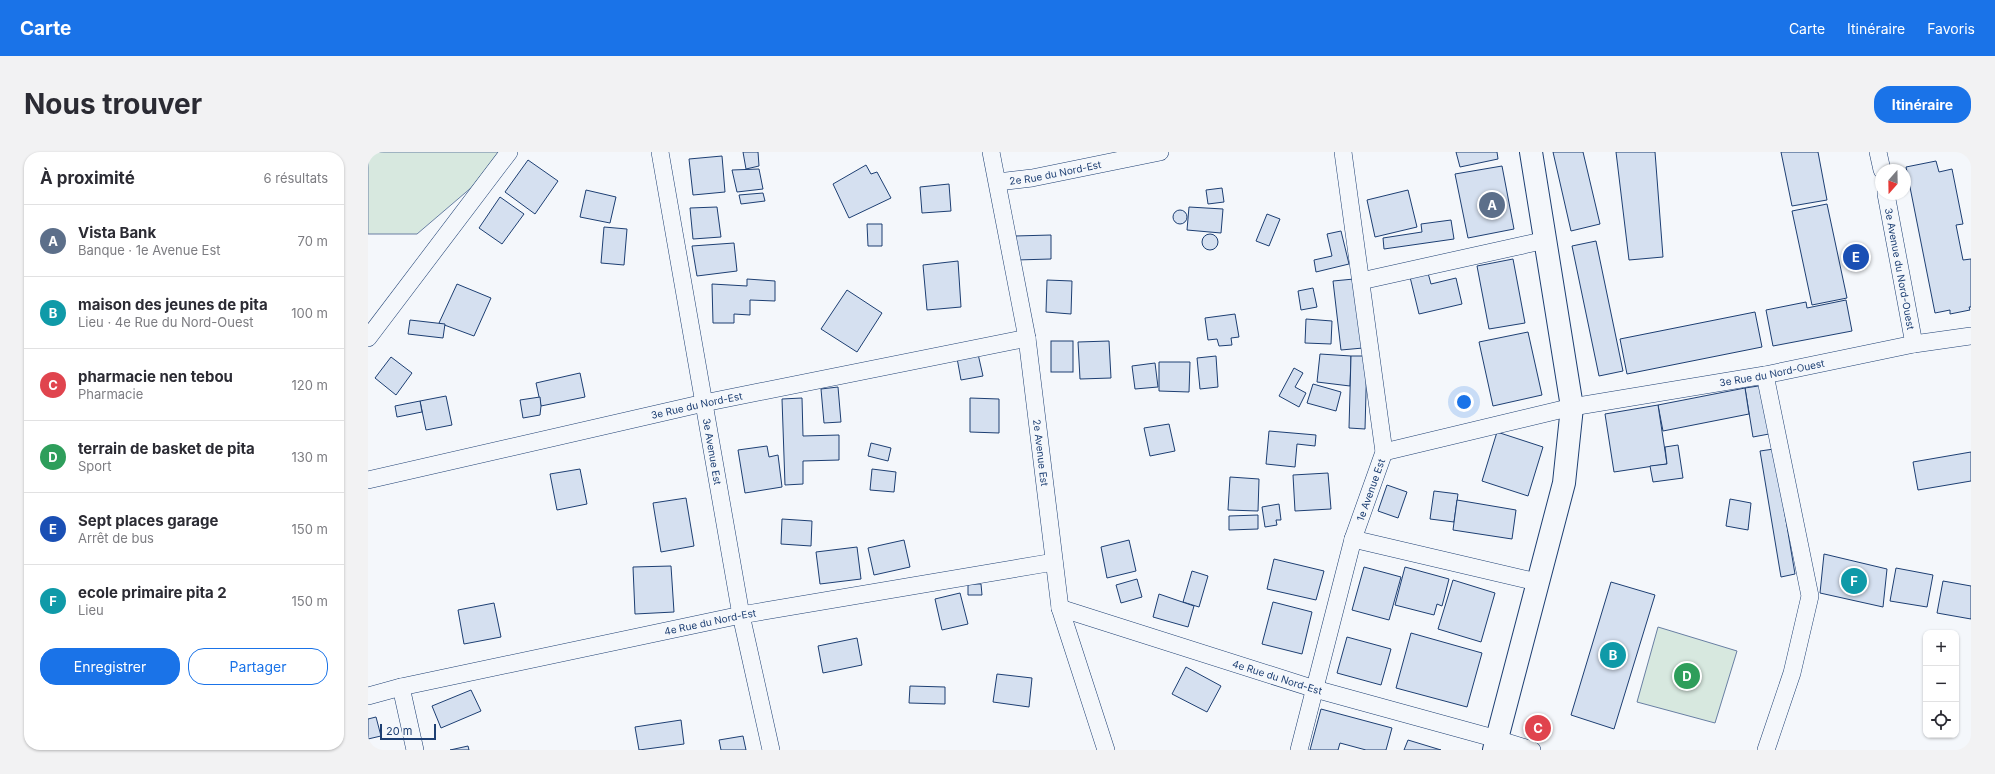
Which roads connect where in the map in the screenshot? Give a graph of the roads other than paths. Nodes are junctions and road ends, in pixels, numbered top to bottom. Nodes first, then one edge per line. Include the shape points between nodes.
1 (509, 152) edge
2 (660, 152) edge
3 (991, 152) edge
4 (1160, 152) edge
5 (1343, 152) edge
6 (1532, 152) edge
7 (1878, 152) edge
8 (1881, 164) edge
9 (998, 182) junction
10 (1887, 200) edge
11 (1546, 240) junction
12 (1361, 282) junction
13 (1971, 336) edge
14 (368, 338) edge
15 (1027, 338) junction
16 (1914, 344) junction
17 (1765, 375) junction
18 (704, 403) junction
19 (1572, 406) junction
20 (1384, 452) junction
21 (368, 480) edge
22 (1353, 539) junction
23 (1054, 562) junction
24 (1537, 582) junction
25 (1060, 608) junction
26 (741, 615) junction
27 (402, 687) junction
28 (1315, 689) junction
29 (368, 696) edge
30 (1496, 744) edge
31 (415, 750) edge
32 (771, 750) edge
33 (1106, 750) edge
34 (1299, 750) edge
35 (1532, 750) edge
36 (1766, 750) edge

1 - 14 street
2 - 18 street, 3e Avenue Est
3 - 9 street, 2e Avenue Est
4 - 9 street, 2e Rue du Nord-Est via 1032,178
5 - 12 street, 1e Avenue Est
6 - 11 highway
7 - 8 street
9 - 15 street, 2e Avenue Est
10 - 16 street, 3e Avenue du Nord-Ouest
11 - 12 street
11 - 19 highway
12 - 20 street, 1e Avenue Est
13 - 16 street, 3e Rue du Nord-Ouest
15 - 18 street, 3e Rue du Nord-Est
15 - 23 street, 2e Avenue Est
16 - 17 street, 3e Rue du Nord-Ouest
17 - 19 street, 3e Rue du Nord-Ouest
17 - 36 street via 1810,596 1792,673
18 - 21 street, 3e Rue du Nord-Est
18 - 26 street, 3e Avenue Est
19 - 20 street, 3e Rue du Nord-Ouest
19 - 24 highway via 1564,483
20 - 22 street, 1e Avenue Est
22 - 24 street
22 - 28 street, 1e Avenue Est
23 - 25 street, 2e Avenue Est
23 - 26 street, 4e Rue du Nord-Est
24 - 30 highway
25 - 28 street, 4e Rue du Nord-Est
25 - 33 street, 2e Avenue Est
26 - 27 street, 4e Rue du Nord-Est
26 - 32 street, 3e Avenue Est
27 - 29 street, 4e Rue du Nord-Est
27 - 31 street
28 - 30 street, 4e Rue du Nord-Est
28 - 34 street, 1e Avenue Est
30 - 35 street, 4e Rue du Nord-Est

